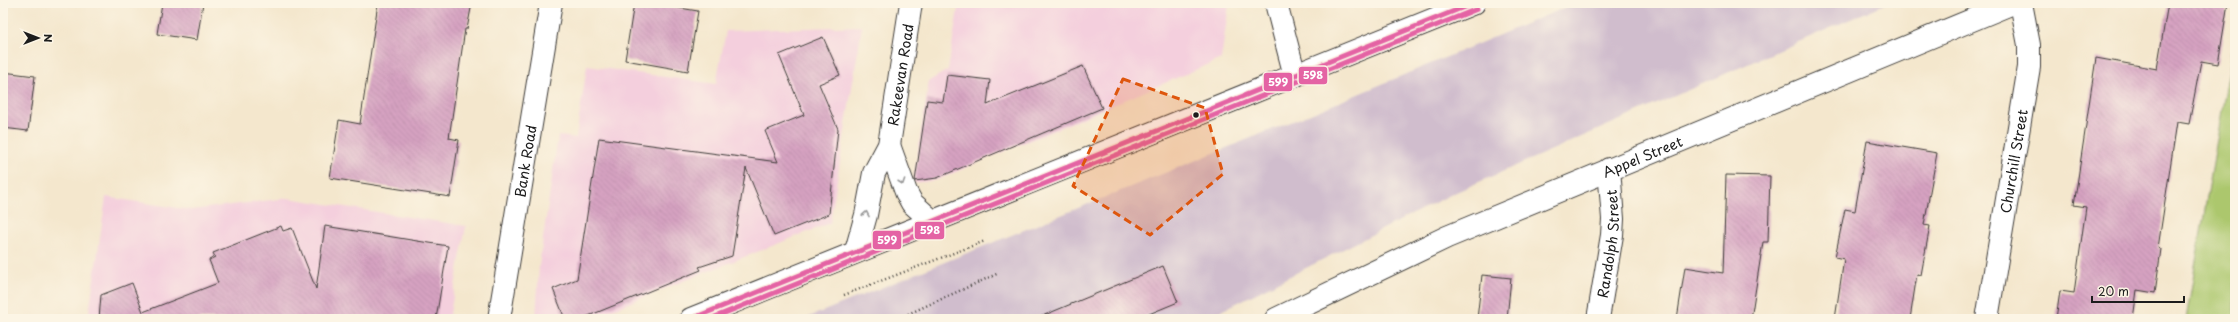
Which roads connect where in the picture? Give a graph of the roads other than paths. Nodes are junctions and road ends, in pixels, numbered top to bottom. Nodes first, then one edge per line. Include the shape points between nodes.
1 (551, 3) edge
2 (911, 3) edge
3 (1276, 3) edge
4 (1474, 3) edge
5 (2013, 3) edge
6 (2021, 3) edge
7 (1295, 76) junction
8 (889, 146) junction
9 (1609, 169) junction
10 (932, 221) junction
11 (856, 252) junction
12 (499, 319) edge
13 (691, 319) edge
14 (1276, 319) edge
15 (1598, 319) edge
16 (1987, 319) edge

1 - 12 street, Bank Road
2 - 8 street, Rakeevan Road
3 - 7 street
4 - 7 street
5 - 9 street, Appel Street
6 - 16 street, Churchill Street via 2030,44 2030,67
7 - 10 street
8 -> 10 street, Rakeevan Road via 912,203
11 -> 8 street, Rakeevan Road via 874,173
9 - 14 street, Appel Street via 1447,237
9 - 15 street, Randolph Street via 1613,230
10 - 11 street
11 - 13 street

